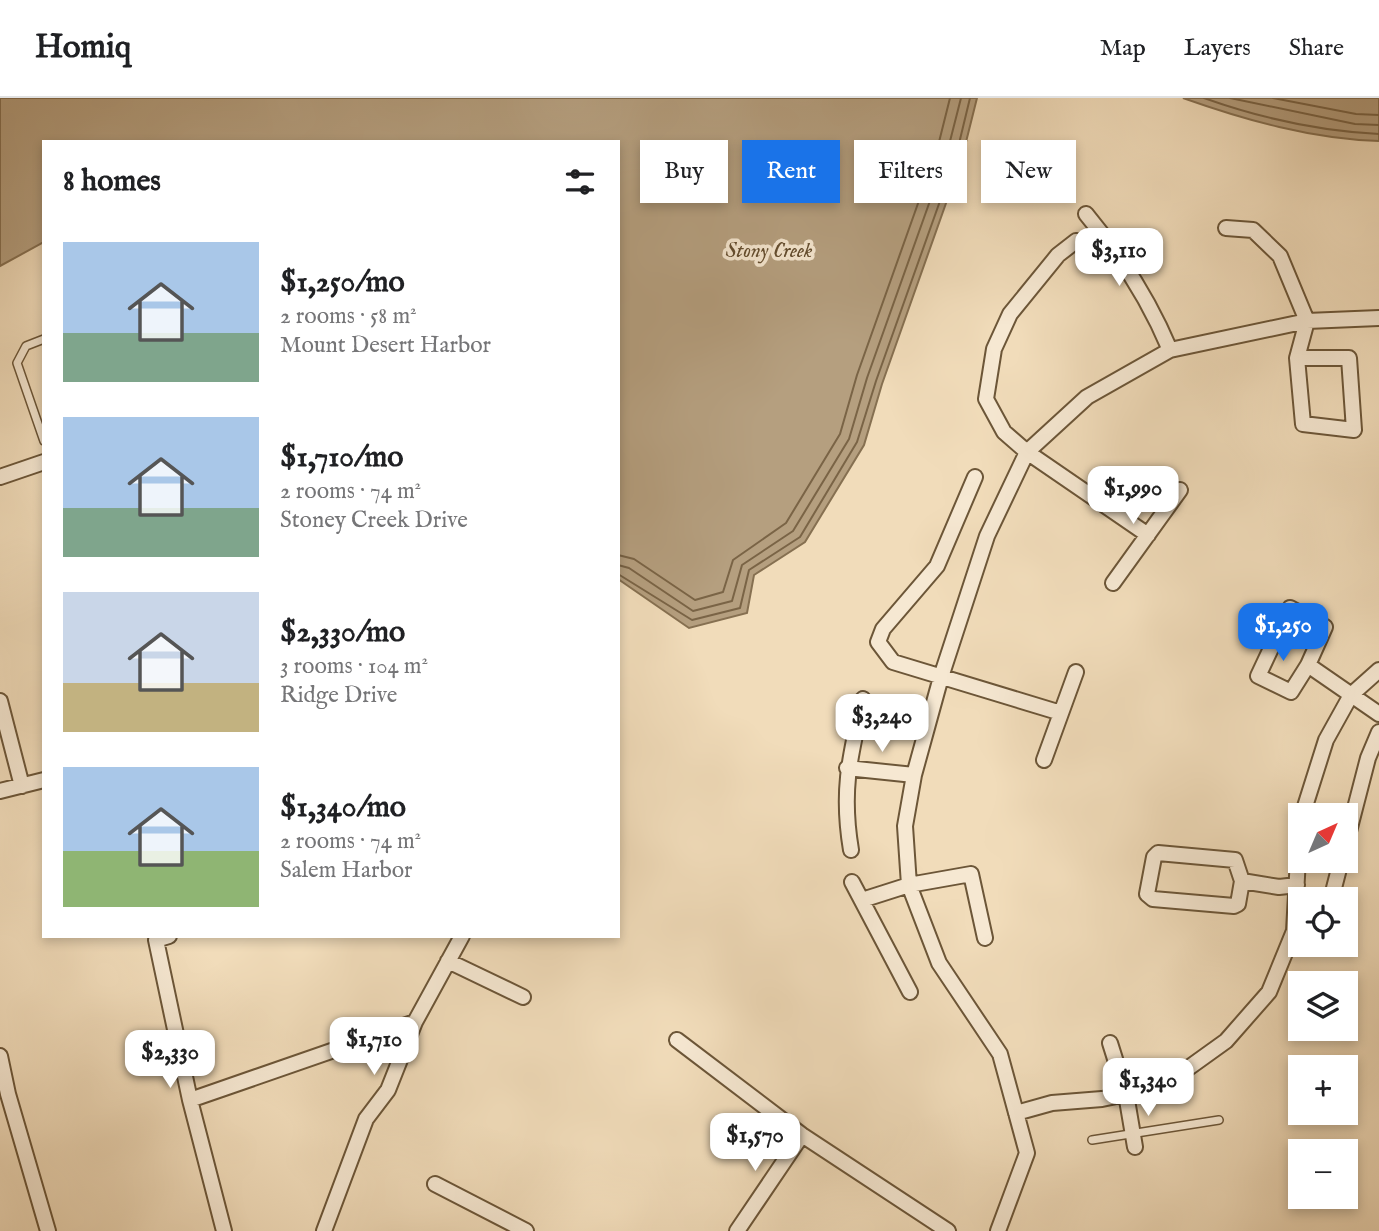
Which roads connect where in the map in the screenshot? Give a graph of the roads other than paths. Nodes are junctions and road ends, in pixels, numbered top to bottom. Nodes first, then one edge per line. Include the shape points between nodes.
1 (1086, 214) dead end
2 (1226, 228) dead end
3 (1076, 241) dead end
4 (1379, 318) edge
5 (1307, 321) junction
6 (42, 340) edge
7 (1170, 350) junction
8 (1297, 358) junction
9 (42, 435) edge
10 (1027, 452) junction
11 (42, 463) edge
12 (0, 477) edge
13 (975, 477) dead end
14 (1181, 490) dead end
15 (1148, 535) junction
16 (1113, 583) dead end
17 (1308, 665) junction
18 (1379, 670) edge
19 (1076, 672) dead end
20 (941, 677) junction
21 (1351, 695) junction
22 (863, 699) dead end
23 (0, 701) edge
24 (1061, 713) junction
25 (1379, 714) edge
26 (1379, 732) edge
27 (1044, 761) dead end
28 (847, 768) junction
29 (914, 775) junction
30 (42, 781) edge
31 (22, 786) junction
32 (0, 791) edge
33 (1306, 803) edge
34 (1356, 803) edge
35 (852, 850) dead end
36 (1298, 873) edge
37 (1242, 881) junction
38 (852, 882) dead end
39 (909, 885) junction
40 (1297, 885) junction
41 (862, 900) junction
42 (162, 938) edge
43 (461, 938) edge
44 (985, 938) dead end
45 (448, 961) junction
46 (910, 992) dead end
47 (523, 997) dead end
48 (415, 1021) junction
49 (677, 1040) dead end
50 (1110, 1043) dead end
51 (0, 1056) edge
52 (1126, 1094) junction
53 (190, 1100) junction
54 (1016, 1113) junction
55 (1219, 1120) dead end
56 (802, 1135) junction
57 (1092, 1140) dead end
58 (1134, 1140) junction
59 (435, 1184) dead end
60 (48, 1231) edge
61 (224, 1231) edge
62 (324, 1231) edge
63 (526, 1231) edge
64 (737, 1231) edge
65 (948, 1231) edge
66 (998, 1231) edge

1 - 7 street via 1114,247 1154,313
2 - 5 street via 1253,230 1280,256
3 - 10 street via 1058,255 1010,314 994,349 986,399 1004,432
4 - 5 street
5 - 7 street
5 - 8 street
6 - 9 lane via 26,346 17,363
7 - 10 street via 1087,397
8 - 8 street via 1303,424 1354,430 1349,358
10 - 15 street
10 - 20 street via 987,536
11 - 12 street
13 - 20 street via 937,566 883,629 878,642 893,662
14 - 15 street
15 - 16 street
17 - 17 street via 1291,692 1258,676 1290,608 1325,627
17 - 21 street
18 - 21 street
19 - 24 street
20 - 24 street
20 - 29 street
21 - 25 street
21 - 33 street via 1326,740
22 - 28 street
23 - 31 street
24 - 27 street
26 - 34 street
28 - 29 street
28 - 35 street via 845,810
29 - 39 street via 905,826
30 - 31 street
31 - 32 street
36 - 40 street
37 - 37 street via 1234,906 1153,899 1147,894 1158,853 1235,860
37 - 40 street
38 - 41 street
39 - 41 street
39 - 44 street via 971,874
39 - 54 street via 939,963 1000,1054
40 - 52 street via 1294,931 1269,992 1226,1041 1187,1069
41 - 46 street
42 - 53 street
43 - 45 street
45 - 47 street
45 - 48 street
48 - 53 street
48 - 62 street via 388,1090 366,1119
49 - 56 street
50 - 52 street
51 - 60 street
52 - 54 street via 1052,1103
52 - 58 street
53 - 61 street
54 - 66 street via 1027,1153
55 - 58 lane
56 - 64 street
56 - 65 street
57 - 58 lane
59 - 63 street

